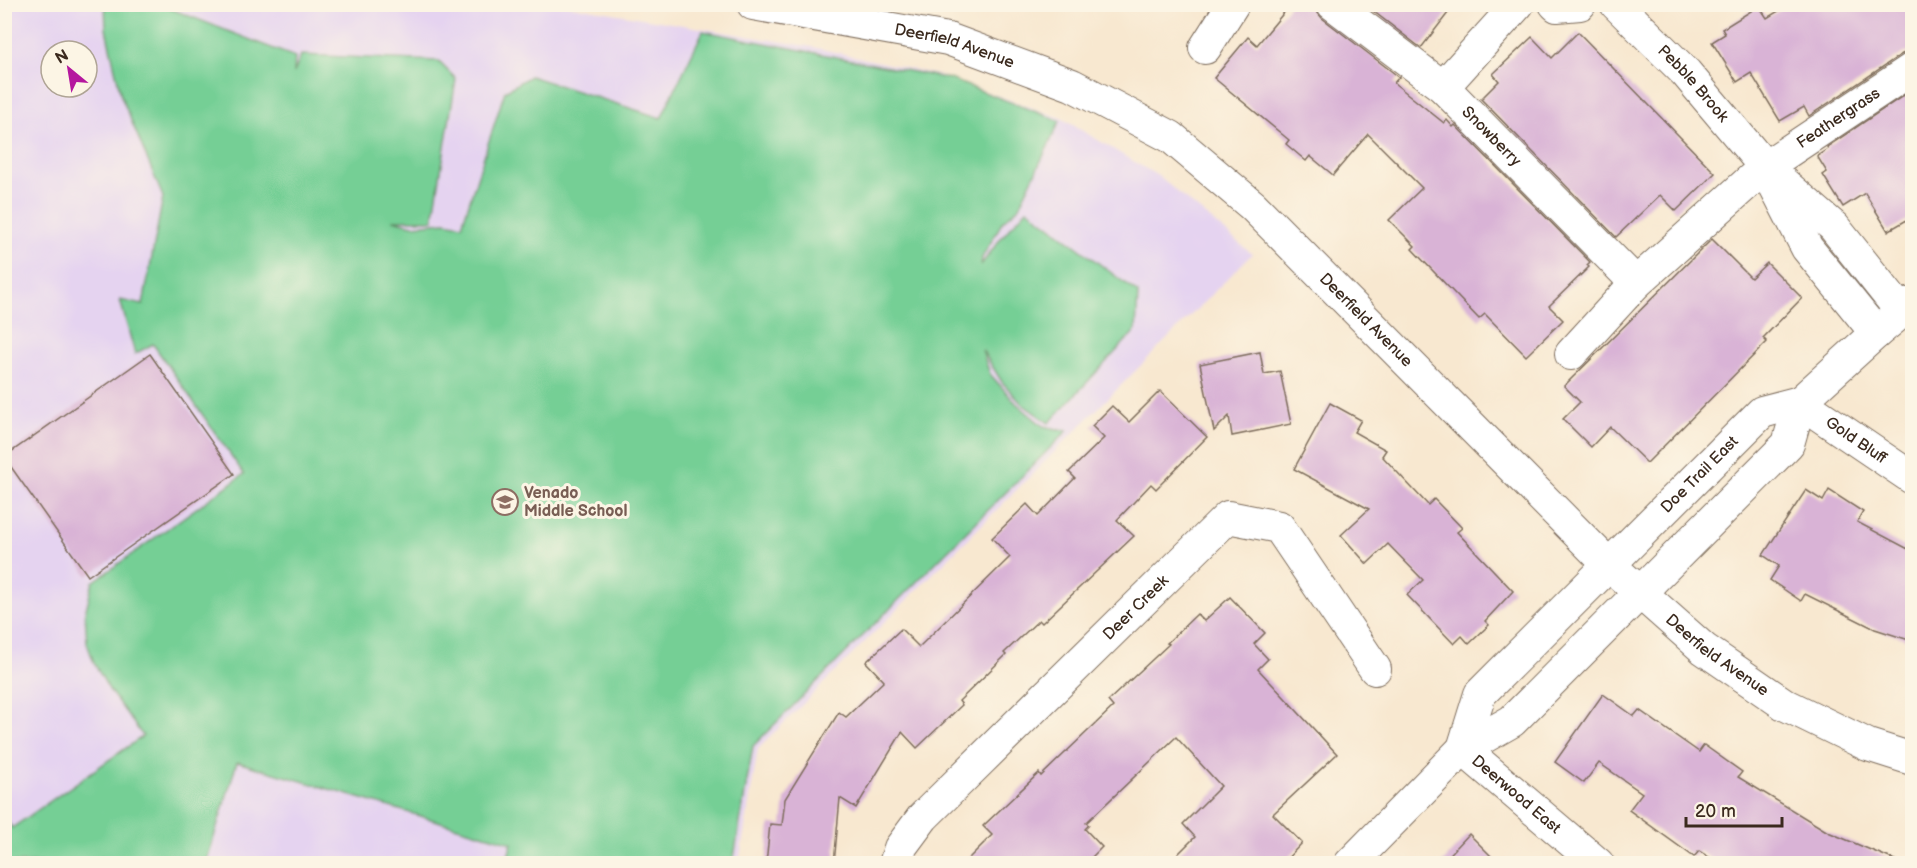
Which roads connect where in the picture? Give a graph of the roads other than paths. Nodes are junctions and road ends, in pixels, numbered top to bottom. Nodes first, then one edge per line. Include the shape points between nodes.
1 (753, 4) edge
2 (1233, 4) edge
3 (1333, 4) edge
4 (1518, 4) edge
5 (1555, 4) edge
6 (1580, 4) edge
7 (1616, 4) edge
8 (1205, 48) dead end
9 (1912, 69) edge
10 (1443, 87) junction
11 (1765, 167) junction
12 (1636, 283) junction
13 (1907, 307) edge
14 (1876, 333) junction
15 (1571, 354) dead end
16 (1800, 402) junction
17 (1912, 478) edge
18 (1608, 564) junction
19 (1638, 593) junction
20 (1375, 669) dead end
21 (1463, 749) junction
22 (1912, 759) edge
23 (895, 864) edge
24 (1350, 864) edge
25 (1598, 864) edge

1 - 18 street, Deerfield Avenue via 948,39 1072,85 1171,137 1253,206
2 - 8 street
3 - 10 street, Snowberry
4 - 10 street
5 - 6 street
7 - 11 street, Pebble Brook via 1686,73
9 - 11 street, Feathergrass
10 - 12 street, Snowberry
11 - 12 street
11 - 13 street, Pebble Brook via 1834,227
11 - 14 street, Pebble Brook via 1807,248
12 - 15 street
13 - 14 street, Doe Trail East
14 - 16 street, Doe Trail East
16 - 17 street, Gold Bluff
16 - 18 street, Doe Trail East via 1762,411
16 - 19 street via 1788,444
18 - 19 street, Deerfield Avenue
18 - 21 street via 1480,694
19 - 21 street via 1512,721
19 - 22 street, Deerfield Avenue via 1704,649 1784,704 1868,744
20 - 23 street, Deer Creek via 1279,527 1228,517 923,817 900,848
21 - 24 street
21 - 25 street, Deerwood East

